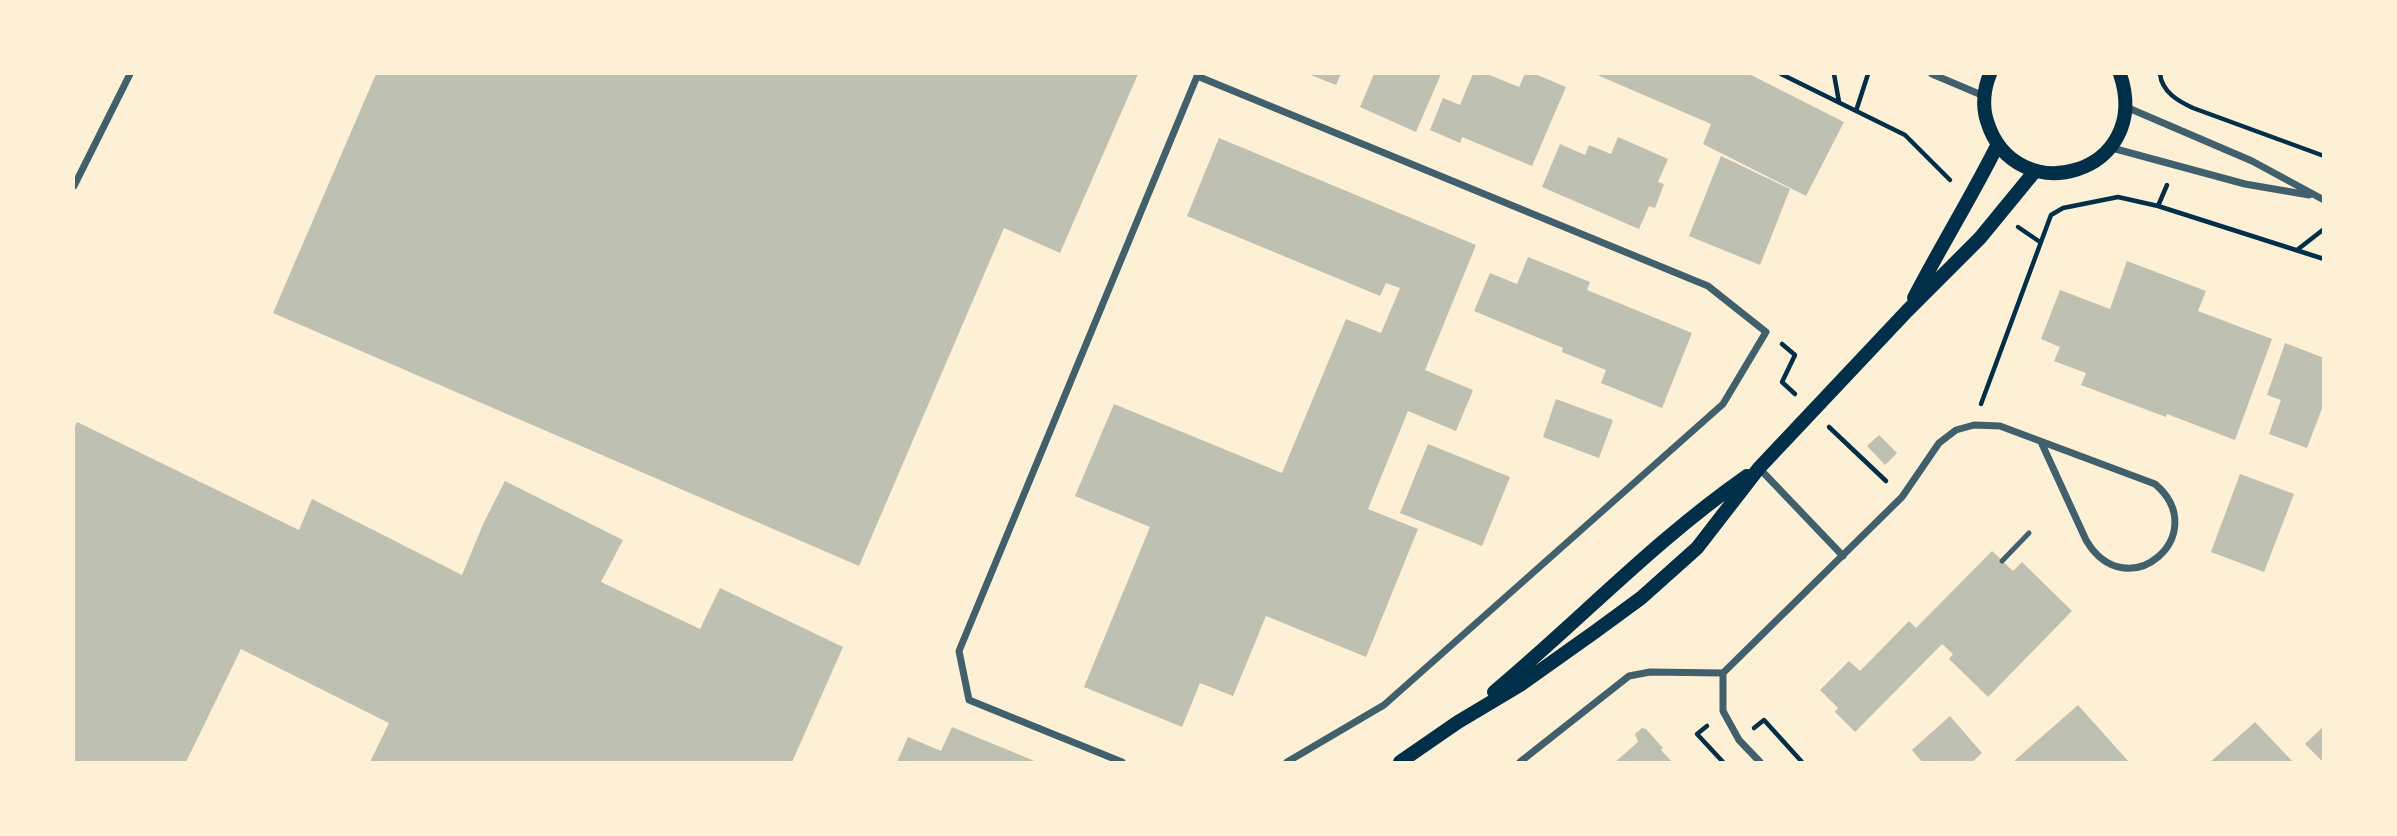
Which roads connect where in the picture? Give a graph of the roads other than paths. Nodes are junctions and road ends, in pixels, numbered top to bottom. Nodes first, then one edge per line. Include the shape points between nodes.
1 (130, 74) edge
2 (1932, 74) edge
3 (1990, 74) edge
4 (2120, 74) edge
5 (1198, 75) edge
6 (1984, 96) junction
7 (2126, 107) junction
8 (1998, 144) junction
9 (2112, 148) junction
10 (2035, 171) junction
11 (74, 186) edge
12 (2313, 195) junction
13 (2323, 200) edge
14 (1907, 311) junction
15 (2042, 444) junction
16 (1759, 468) junction
17 (2029, 533) dead end
18 (1843, 556) junction
19 (2002, 561) dead end
20 (1723, 673) junction
21 (1458, 722) junction
22 (1122, 762) edge
23 (1287, 762) edge
24 (1400, 762) edge
25 (1520, 762) edge
26 (1760, 762) edge

1 - 11 street
2 - 6 street
3 - 6 main road
4 - 7 main road
5 - 22 street via 959,651 969,700
5 - 23 street via 1708,286 1766,332 1723,404 1384,705
6 - 8 main road via 1985,113
7 - 9 main road
7 - 12 street via 2252,161
8 - 10 main road via 2014,161
8 - 14 main road
9 - 10 main road via 2074,171
9 - 12 street via 2245,184
10 - 14 main road via 1980,238
12 - 13 street
14 - 16 main road
15 - 15 street via 2092,550 2119,568 2140,568 2162,555 2175,525 2164,492 2142,478
15 - 18 street via 2000,426 1956,430 1939,443 1902,497
16 - 18 street
16 - 21 main road via 1670,534
16 - 21 main road via 1697,548 1641,598 1520,685
17 - 19 lane
18 - 20 street
20 - 25 street via 1650,671 1629,676
20 - 26 street via 1723,711 1739,740
21 - 24 main road

